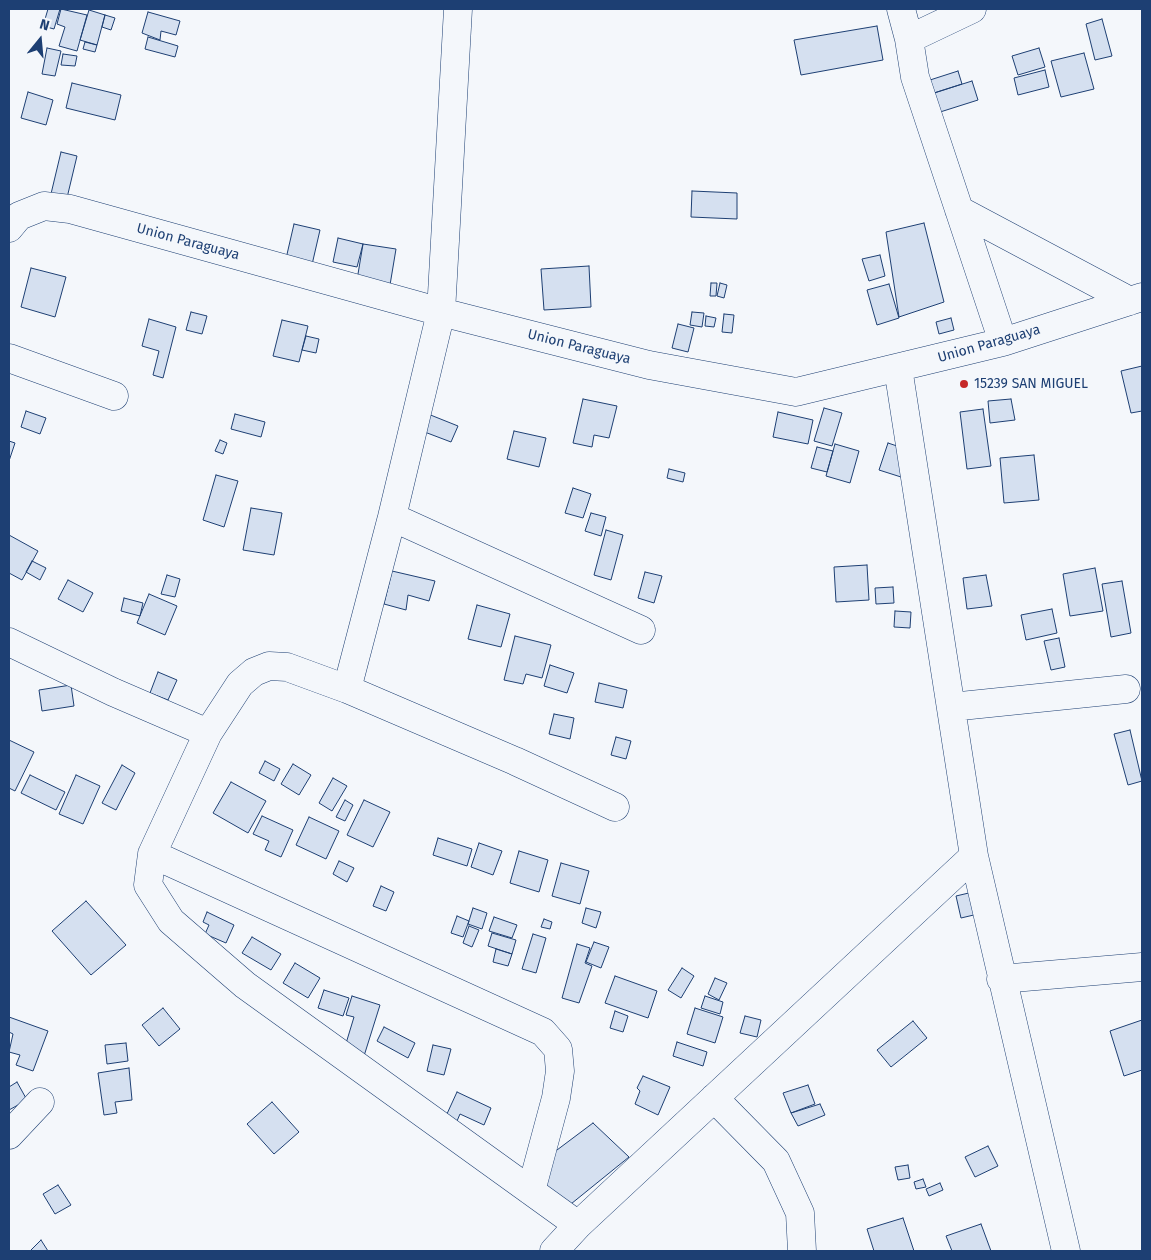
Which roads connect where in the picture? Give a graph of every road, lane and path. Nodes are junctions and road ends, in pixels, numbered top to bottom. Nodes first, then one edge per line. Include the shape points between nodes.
1 (458, 9) edge
2 (901, 9) edge
3 (972, 9) edge
4 (909, 39) junction
5 (959, 210) junction
6 (14, 222) edge
7 (1136, 299) edge
8 (440, 312) junction
9 (1003, 342) junction
10 (9, 358) edge
11 (898, 368) junction
12 (114, 396) dead end
13 (392, 517) junction
14 (641, 630) dead end
15 (9, 642) edge
16 (347, 689) junction
17 (1126, 690) dead end
18 (951, 706) junction
19 (208, 734) junction
20 (615, 807) dead end
21 (152, 854) junction
22 (974, 856) junction
23 (1142, 967) edge
24 (1001, 979) junction
25 (714, 1098) junction
26 (40, 1102) dead end
27 (9, 1135) edge
28 (530, 1191) junction
29 (578, 1225) junction
30 (554, 1251) edge
31 (802, 1251) edge
32 (1066, 1251) edge

1 - 8 street
2 - 4 street
3 - 4 street
4 - 5 street via 915,77
5 - 7 street
5 - 9 street
6 - 8 street, Union Paraguaya via 44,206 70,209
7 - 9 street, Union Paraguaya
8 - 11 street, Union Paraguaya via 649,365 796,392
8 - 13 street
9 - 11 street, Union Paraguaya
10 - 12 street
11 - 18 street
13 - 14 street
13 - 16 street
15 - 19 street
16 - 19 street via 287,667 269,666 254,672 240,684
16 - 20 street
17 - 18 street
18 - 22 street
19 - 21 street
21 - 28 street via 148,885 171,921 245,985
21 - 28 street via 543,1032 558,1049 560,1071 556,1098
22 - 24 street
22 - 25 street
23 - 24 street
24 - 32 street
25 - 29 street
25 - 31 street via 776,1161 800,1213
26 - 27 street
28 - 29 street
29 - 30 street

